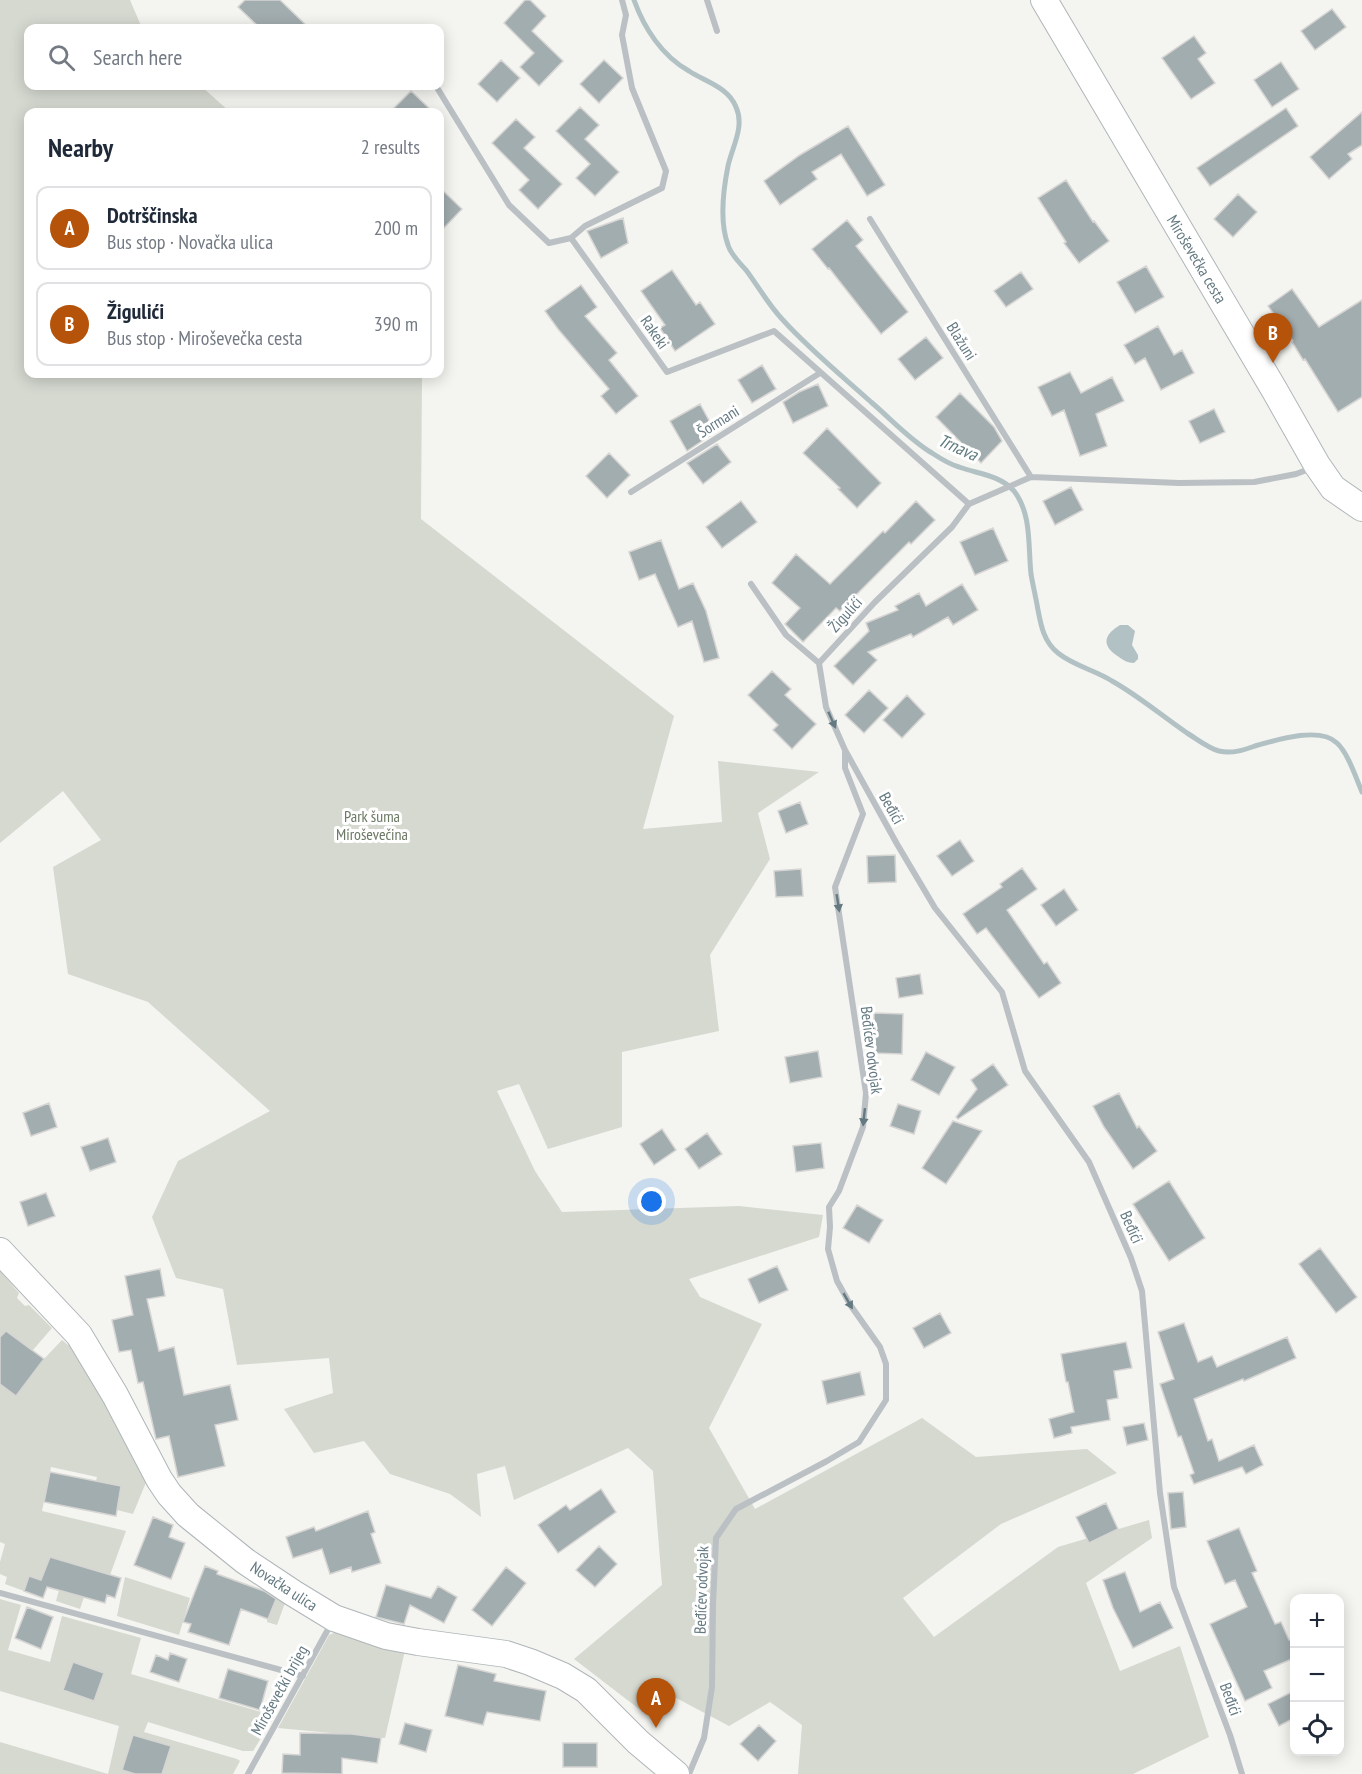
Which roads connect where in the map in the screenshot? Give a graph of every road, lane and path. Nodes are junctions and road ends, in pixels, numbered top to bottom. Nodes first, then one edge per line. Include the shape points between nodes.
1 (622, 0) edge
2 (707, 0) edge
3 (1044, 0) edge
4 (717, 31) dead end
5 (437, 90) edge
6 (870, 219) dead end
7 (571, 238) junction
8 (820, 373) junction
9 (1317, 465) junction
10 (1031, 477) junction
11 (631, 492) dead end
12 (969, 504) junction
13 (1362, 508) edge
14 (751, 584) dead end
15 (819, 663) junction
16 (845, 750) junction
17 (0, 1251) edge
18 (0, 1593) edge
19 (334, 1618) junction
20 (303, 1676) junction
21 (248, 1774) edge
22 (676, 1774) edge
23 (689, 1774) edge
24 (1242, 1774) edge

1 - 7 street via 626,15 622,34 632,88 666,171 662,188 585,226
2 - 4 street
3 - 9 street, Miroševečka cesta
5 - 7 street via 509,205 549,243
6 - 10 street, Blažuni
7 - 8 street, Rakeki via 667,372 774,331
8 - 11 street, Šormani
8 - 12 street, Rakeki
9 - 10 street via 1296,474 1254,482
9 - 13 street, Miroševečka cesta via 1333,488
10 - 12 street
12 - 15 street, Žigulići via 952,527
14 - 15 street via 786,635
15 -> 16 street, Beđićev odvojak via 826,708
16 -> 23 street, Beđićev odvojak via 845,768 863,814 835,887 866,1093 863,1127 829,1207 828,1249 837,1281 850,1306 880,1347 886,1364 885,1400 859,1442 736,1509 716,1538 712,1687 705,1738
16 - 24 street, Beđići via 935,908 1002,992 1025,1071 1089,1162 1131,1258 1142,1291 1160,1493 1174,1587
17 - 19 street, Novačka ulica via 79,1335 159,1479 188,1515 245,1561
18 - 20 street
19 - 20 street, Miroševečki brijeg
19 - 22 street, Novačka ulica via 386,1636 506,1654 563,1676 586,1690
20 - 21 street, Miroševečki brijeg

